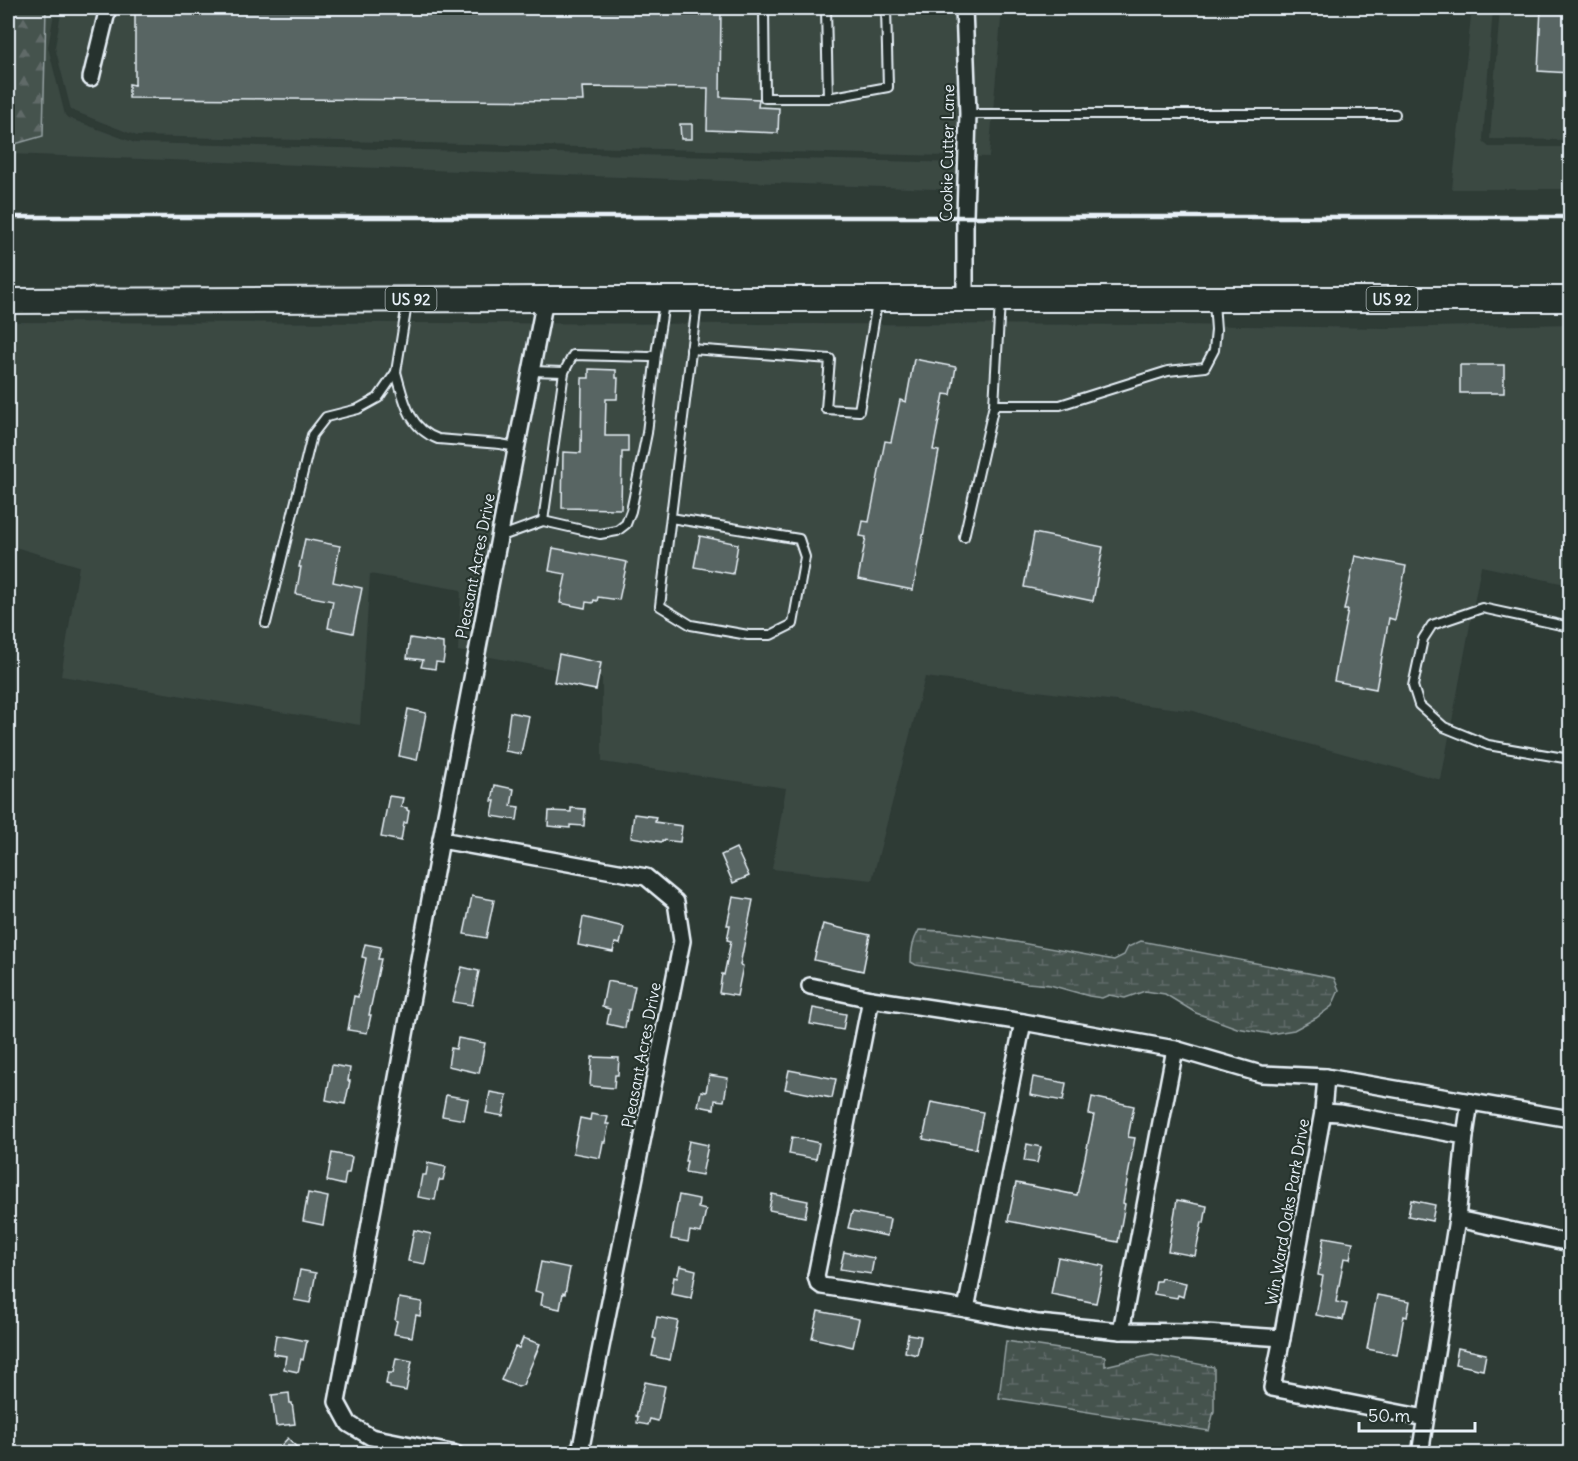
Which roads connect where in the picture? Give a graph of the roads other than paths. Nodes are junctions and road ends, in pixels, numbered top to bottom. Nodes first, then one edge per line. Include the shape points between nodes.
1 (108, 8) edge
2 (764, 8) edge
3 (826, 8) edge
4 (886, 8) edge
5 (964, 8) edge
6 (91, 78) dead end
7 (828, 98) junction
8 (968, 114) junction
9 (1395, 114) dead end
10 (408, 299) junction
11 (545, 299) junction
12 (665, 299) junction
13 (698, 299) junction
14 (878, 299) junction
15 (965, 299) junction
16 (1000, 299) junction
17 (1214, 299) junction
18 (1570, 299) edge
19 (8, 301) edge
20 (692, 349) junction
21 (656, 354) junction
22 (531, 371) junction
23 (396, 372) junction
24 (564, 372) junction
25 (994, 405) junction
26 (517, 447) junction
27 (671, 518) junction
28 (543, 521) junction
29 (499, 537) junction
30 (964, 537) dead end
31 (267, 623) dead end
32 (1570, 627) edge
33 (1570, 759) edge
34 (441, 840) junction
35 (810, 986) dead end
36 (871, 999) junction
37 (1023, 1022) junction
38 (1175, 1049) junction
39 (1326, 1077) junction
40 (1470, 1102) junction
41 (1323, 1112) junction
42 (1570, 1119) edge
43 (1466, 1136) junction
44 (1457, 1220) junction
45 (1570, 1243) edge
46 (966, 1309) junction
47 (1121, 1331) junction
48 (1282, 1338) junction
49 (1425, 1418) junction
50 (1421, 1448) dead end
51 (456, 1454) edge
52 (574, 1454) edge

1 - 6 street
2 - 7 lane via 765,98
3 - 7 lane
4 - 7 lane via 888,87
5 - 8 street, Cookie Cutter Lane
8 - 9 lane
8 - 15 street, Cookie Cutter Lane
10 - 11 main road, US 92
10 - 19 main road, US 92
10 - 23 lane
11 - 12 main road, US 92
11 - 22 street, Pleasant Acres Drive
12 - 13 main road, US 92
12 - 21 lane
13 - 14 main road, US 92
13 - 20 lane
14 - 15 main road, US 92
14 - 20 lane via 859,411 826,409 830,359
15 - 16 main road, US 92
16 - 17 main road, US 92
16 - 25 lane
17 - 18 main road, US 92
17 - 25 lane via 1214,350 1205,367 1168,371 1060,405
20 - 27 lane
21 - 24 lane via 573,355
21 - 28 lane via 647,434 626,524 618,531 600,534
22 - 24 lane
22 - 26 street, Pleasant Acres Drive
23 - 26 lane via 413,421 430,436
23 - 31 lane via 378,398 358,409 326,417 312,435
24 - 28 lane
25 - 30 lane
26 - 29 street, Pleasant Acres Drive
27 - 27 lane via 660,606 692,625 748,636 771,635 793,624 805,556 799,539
28 - 29 lane
29 - 34 street, Pleasant Acres Drive
32 - 33 lane via 1482,608 1432,625 1423,639 1413,686 1419,705 1443,727 1488,745
34 - 51 street, Pleasant Acres Drive via 337,1402 349,1424 371,1437
34 - 52 street, Pleasant Acres Drive via 646,877 676,902 682,941 581,1447
35 - 36 street
36 - 37 street
36 - 46 street via 816,1276 818,1283
37 - 38 street
37 - 46 street
38 - 39 street via 1261,1074
38 - 47 street
39 - 40 street
39 - 41 street
40 - 42 street
40 - 43 street
41 - 43 street, Win Ward Oaks Park Drive
41 - 48 street, Win Ward Oaks Park Drive
43 - 44 street
44 - 45 street
44 - 49 street
46 - 47 street via 1038,1323
47 - 48 street
48 - 49 street, Win Ward Oaks Park Drive via 1272,1388
49 - 50 street

